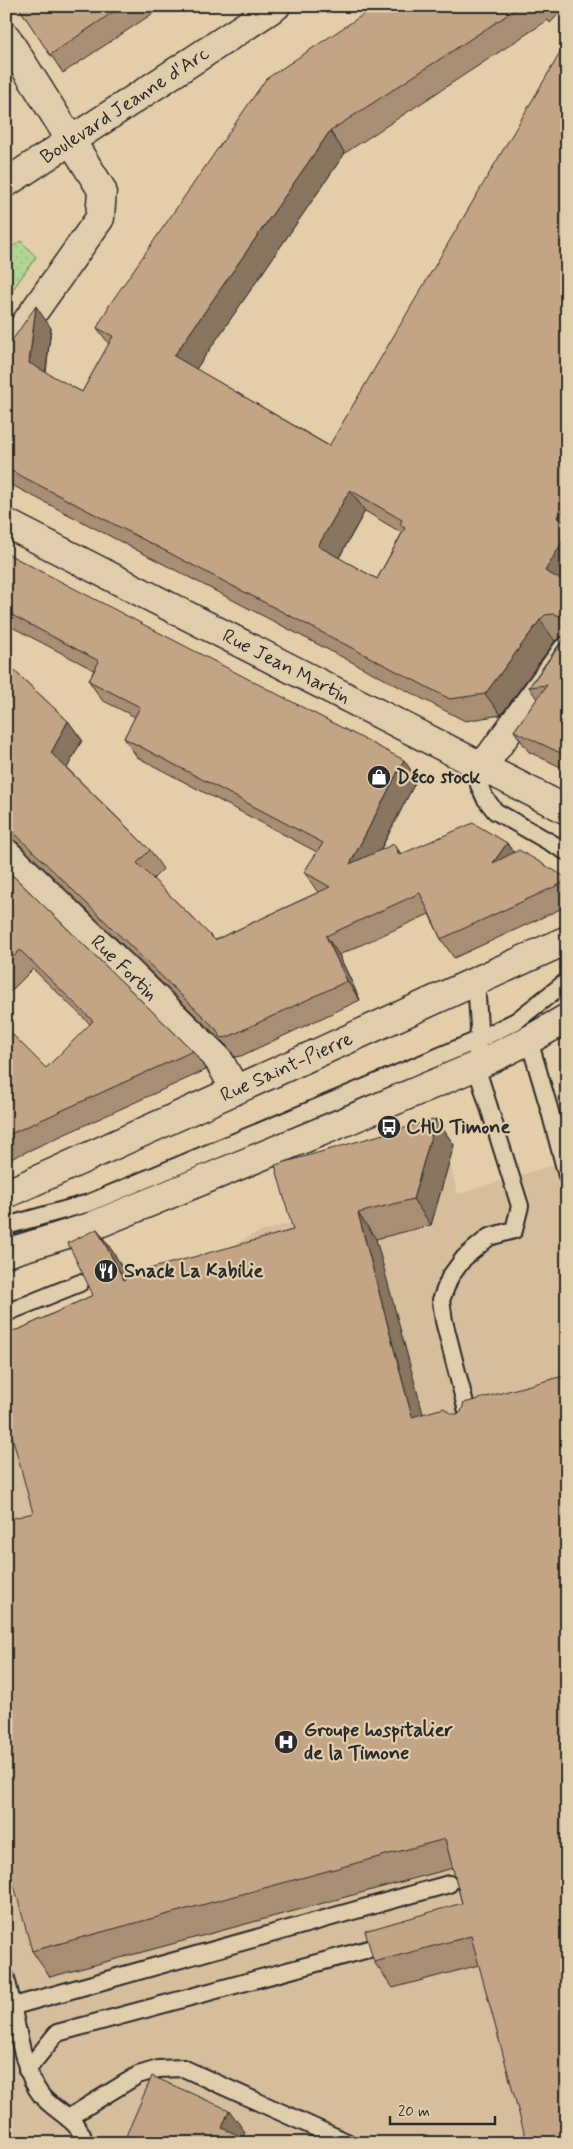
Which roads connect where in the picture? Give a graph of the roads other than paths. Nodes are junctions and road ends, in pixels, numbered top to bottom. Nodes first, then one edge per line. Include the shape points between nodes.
1 (252, 6) edge
2 (276, 6) edge
3 (6, 37) edge
4 (221, 44) junction
5 (71, 140) junction
6 (6, 183) edge
7 (6, 351) edge
8 (6, 523) edge
9 (567, 650) edge
10 (483, 766) junction
11 (567, 810) edge
12 (567, 852) edge
13 (6, 853) edge
14 (567, 940) edge
15 (476, 981) junction
16 (567, 981) edge
17 (567, 1018) edge
18 (567, 1033) edge
19 (529, 1040) junction
20 (477, 1053) junction
21 (235, 1090) junction
22 (567, 1176) edge
23 (6, 1194) edge
24 (6, 1226) edge
25 (6, 1253) edge
26 (80, 1283) edge
27 (6, 1313) edge
28 (472, 1431) edge
29 (450, 1884) edge
30 (406, 1939) edge
31 (6, 1978) edge
32 (14, 2006) junction
33 (27, 2070) junction
34 (68, 2118) junction
35 (84, 2143) edge
36 (349, 2143) edge

1 - 4 street, Boulevard Jeanne d'Arc
2 - 4 street, Boulevard Jeanne d'Arc
3 - 5 street
4 - 5 street, Boulevard Jeanne d'Arc
5 - 6 street, Boulevard Jeanne d'Arc
5 - 7 street via 102,190 100,218
8 - 10 street, Rue Jean Martin
9 - 10 street
10 - 11 street, Rue Jean Martin
10 - 12 lane via 478,785 495,811
13 - 21 street, Rue Fortin via 218,1059
14 - 15 street, Rue Saint-Pierre
15 - 20 lane
15 - 21 street, Rue Saint-Pierre
16 - 20 lane
17 - 19 street
18 - 19 street
19 - 20 street
19 - 22 lane
20 - 24 lane via 89,1203
20 - 25 street via 90,1228
20 - 28 lane via 520,1206 514,1230 489,1237 464,1258 450,1277 441,1300
21 - 23 street, Rue Saint-Pierre
26 - 27 lane
29 - 32 lane
30 - 33 lane via 57,2033
31 - 32 lane
32 - 33 lane
33 - 34 lane via 41,2095
34 - 35 lane via 83,2136
34 - 36 lane via 138,2075 158,2069 183,2068

